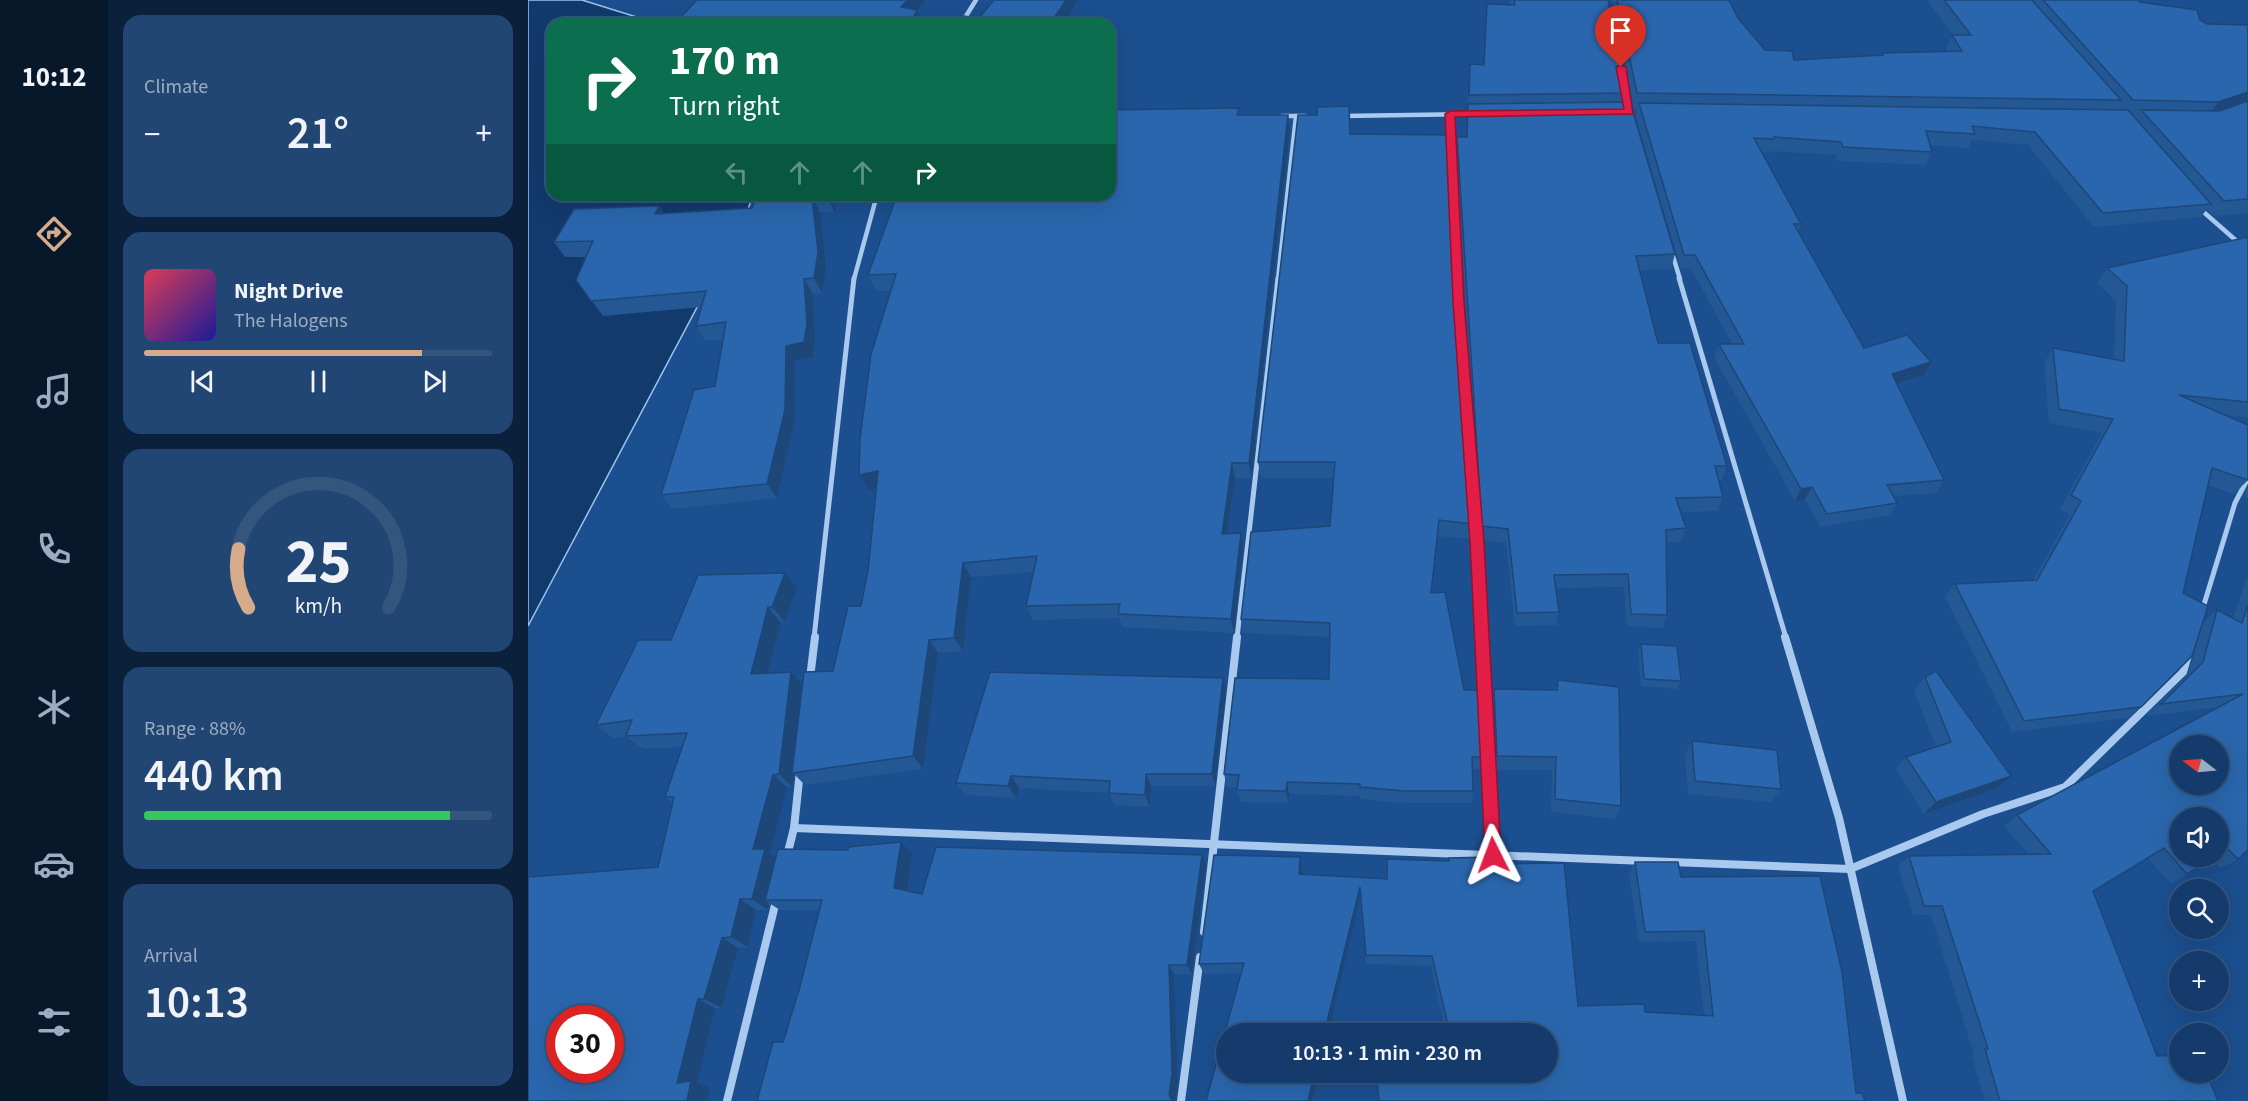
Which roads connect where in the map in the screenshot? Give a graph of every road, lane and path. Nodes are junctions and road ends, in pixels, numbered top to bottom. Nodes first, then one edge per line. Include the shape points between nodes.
1 (976, 0) edge
2 (965, 18) edge
3 (1450, 114) junction
4 (1484, 114) edge
5 (1273, 116) edge
6 (1296, 116) junction
7 (1308, 116) edge
8 (1331, 116) edge
9 (875, 201) edge
10 (2196, 205) edge
11 (1670, 249) edge
12 (2248, 251) edge
13 (2248, 478) edge
14 (2200, 616) edge
15 (2190, 650) edge
16 (809, 687) edge
17 (802, 757) edge
18 (794, 828) junction
19 (1215, 844) junction
20 (1493, 855) junction
21 (786, 862) edge
22 (1850, 869) junction
23 (777, 896) edge
24 (727, 1101) edge
25 (1181, 1101) edge
26 (1903, 1101) edge

1 - 2 street
3 - 4 street
3 - 8 street
3 - 20 street
5 - 6 street
6 - 7 street
6 - 19 street
9 - 16 street via 854,277
10 - 12 street
11 - 22 street
13 - 14 street via 2235,503
15 - 22 street via 2183,672 2065,788 1983,814
17 - 18 street
18 - 19 street
18 - 21 street
19 - 20 street
19 - 25 street
20 - 22 street
22 - 26 street
23 - 24 street

